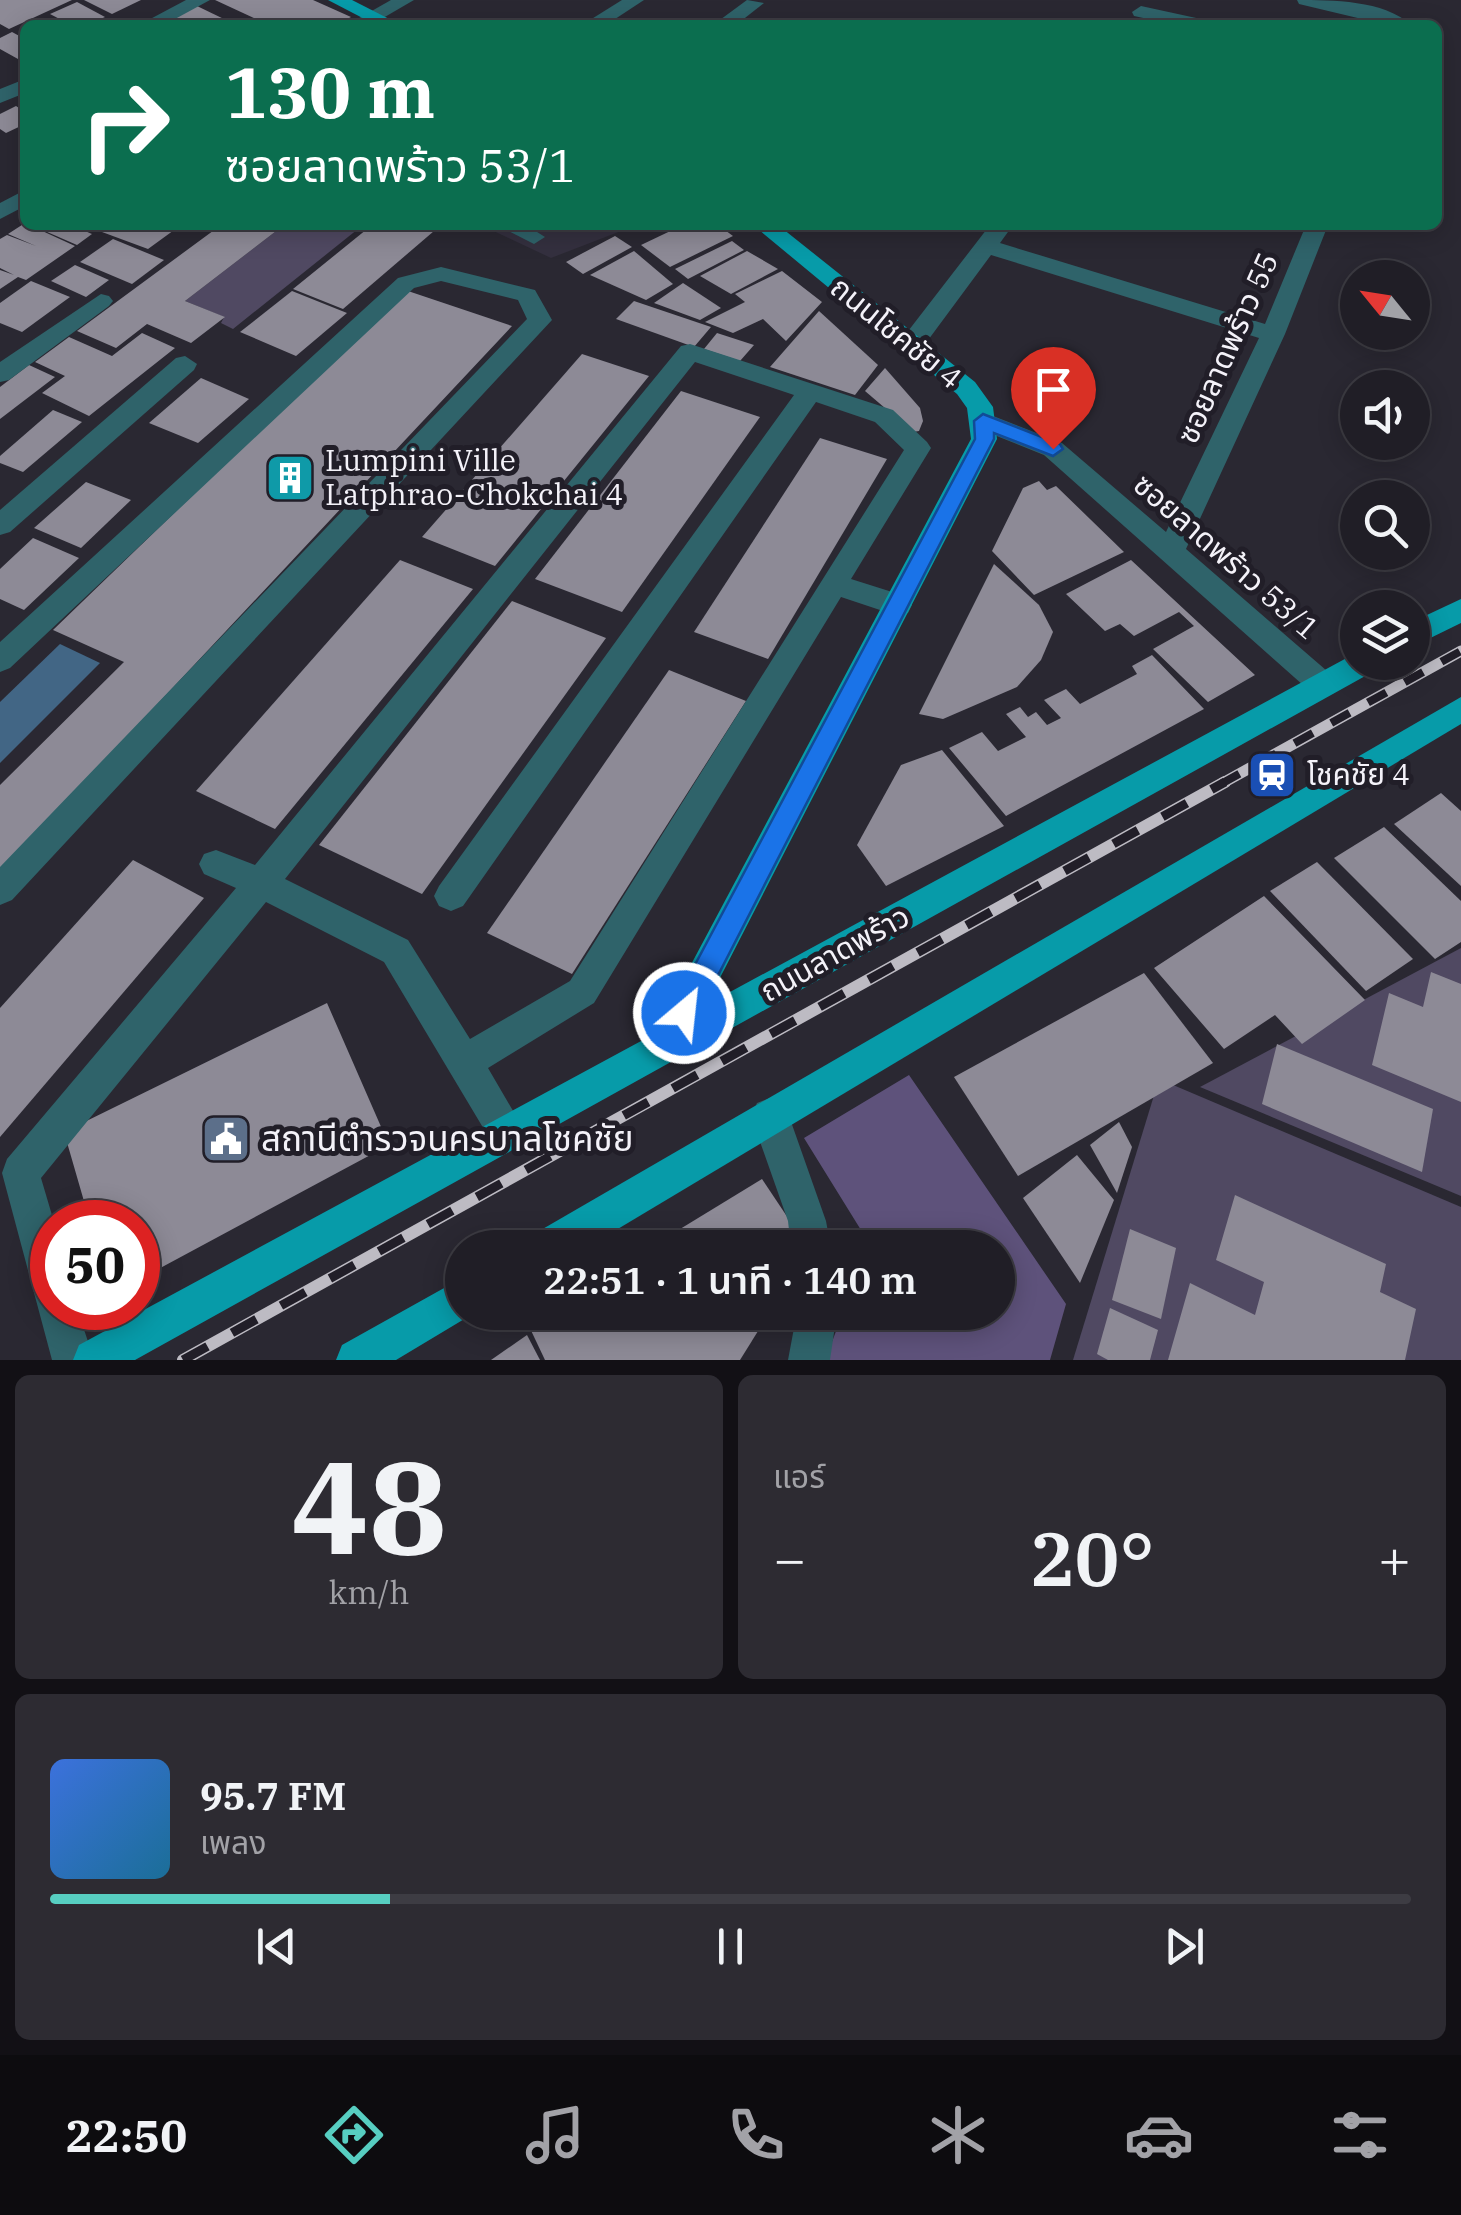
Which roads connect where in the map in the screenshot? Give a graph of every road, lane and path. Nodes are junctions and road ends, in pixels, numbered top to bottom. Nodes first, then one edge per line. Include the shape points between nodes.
1 (202, 0) edge
2 (337, 0) edge
3 (406, 0) edge
4 (634, 0) edge
5 (1306, 0) edge
6 (754, 3) dead end
7 (1372, 6) edge
8 (1141, 12) edge
9 (160, 20) edge
10 (371, 20) edge
11 (377, 20) edge
12 (600, 20) edge
13 (730, 20) edge
14 (1179, 20) edge
15 (1394, 20) edge
16 (519, 230) edge
17 (770, 230) edge
18 (998, 230) edge
19 (1315, 230) edge
20 (534, 237) dead end
21 (987, 246) junction
22 (101, 300) dead end
23 (1273, 334) junction
24 (912, 344) junction
25 (186, 364) dead end
26 (0, 374) edge
27 (810, 392) junction
28 (983, 421) junction
29 (0, 526) edge
30 (1170, 551) junction
31 (832, 584) junction
32 (898, 605) junction
33 (1461, 610) edge
34 (1430, 626) edge
35 (0, 660) edge
36 (1340, 675) edge
37 (1323, 685) junction
38 (1461, 710) edge
39 (216, 864) dead end
40 (261, 883) junction
41 (0, 890) edge
42 (451, 896) dead end
43 (666, 1047) junction
44 (464, 1063) junction
45 (770, 1116) junction
46 (507, 1133) junction
47 (11, 1185) edge
48 (578, 1230) edge
49 (809, 1230) edge
50 (30, 1234) edge
51 (445, 1308) edge
52 (63, 1330) edge
53 (814, 1330) edge
54 (72, 1360) edge
55 (94, 1360) edge
56 (357, 1360) edge
57 (809, 1360) edge

1 - 9 street
2 - 10 main road
3 - 11 street
4 - 12 street
5 - 7 street
6 - 13 street
7 - 15 street
8 - 14 street
16 - 20 street
17 - 24 main road, ถนนโชคชัย 4
18 - 21 street
19 - 23 street, ซอยลาดพร้าว 55
21 - 23 street
21 - 24 street
22 - 26 street
23 - 30 street, ซอยลาดพร้าว 55
24 - 28 main road, ถนนโชคชัย 4 via 966,388
25 - 29 street
27 - 31 street via 884,416 918,448
27 - 40 street via 690,352
27 - 42 street
28 - 30 street, ซอยลาดพร้าว 53/1 via 1053,449
28 - 32 main road, ถนนโชคชัย 4 via 984,439
30 - 37 street, ซอยลาดพร้าว 53/1
31 - 32 street
31 - 44 street via 582,992
32 - 43 main road, ถนนโชคชัย 4
33 - 34 main road
35 - 41 street via 406,282 441,274 527,295 540,320
36 - 37 main road, ถนนลาดพร้าว
37 - 43 main road, ถนนลาดพร้าว
38 - 45 main road
39 - 40 street
40 - 44 street via 396,951
40 - 47 street
43 - 46 main road, ถนนลาดพร้าว
44 - 46 street
45 - 48 main road
45 - 49 street
46 - 55 main road, ถนนลาดพร้าว
47 - 50 street
51 - 56 main road
52 - 54 street
53 - 57 street

